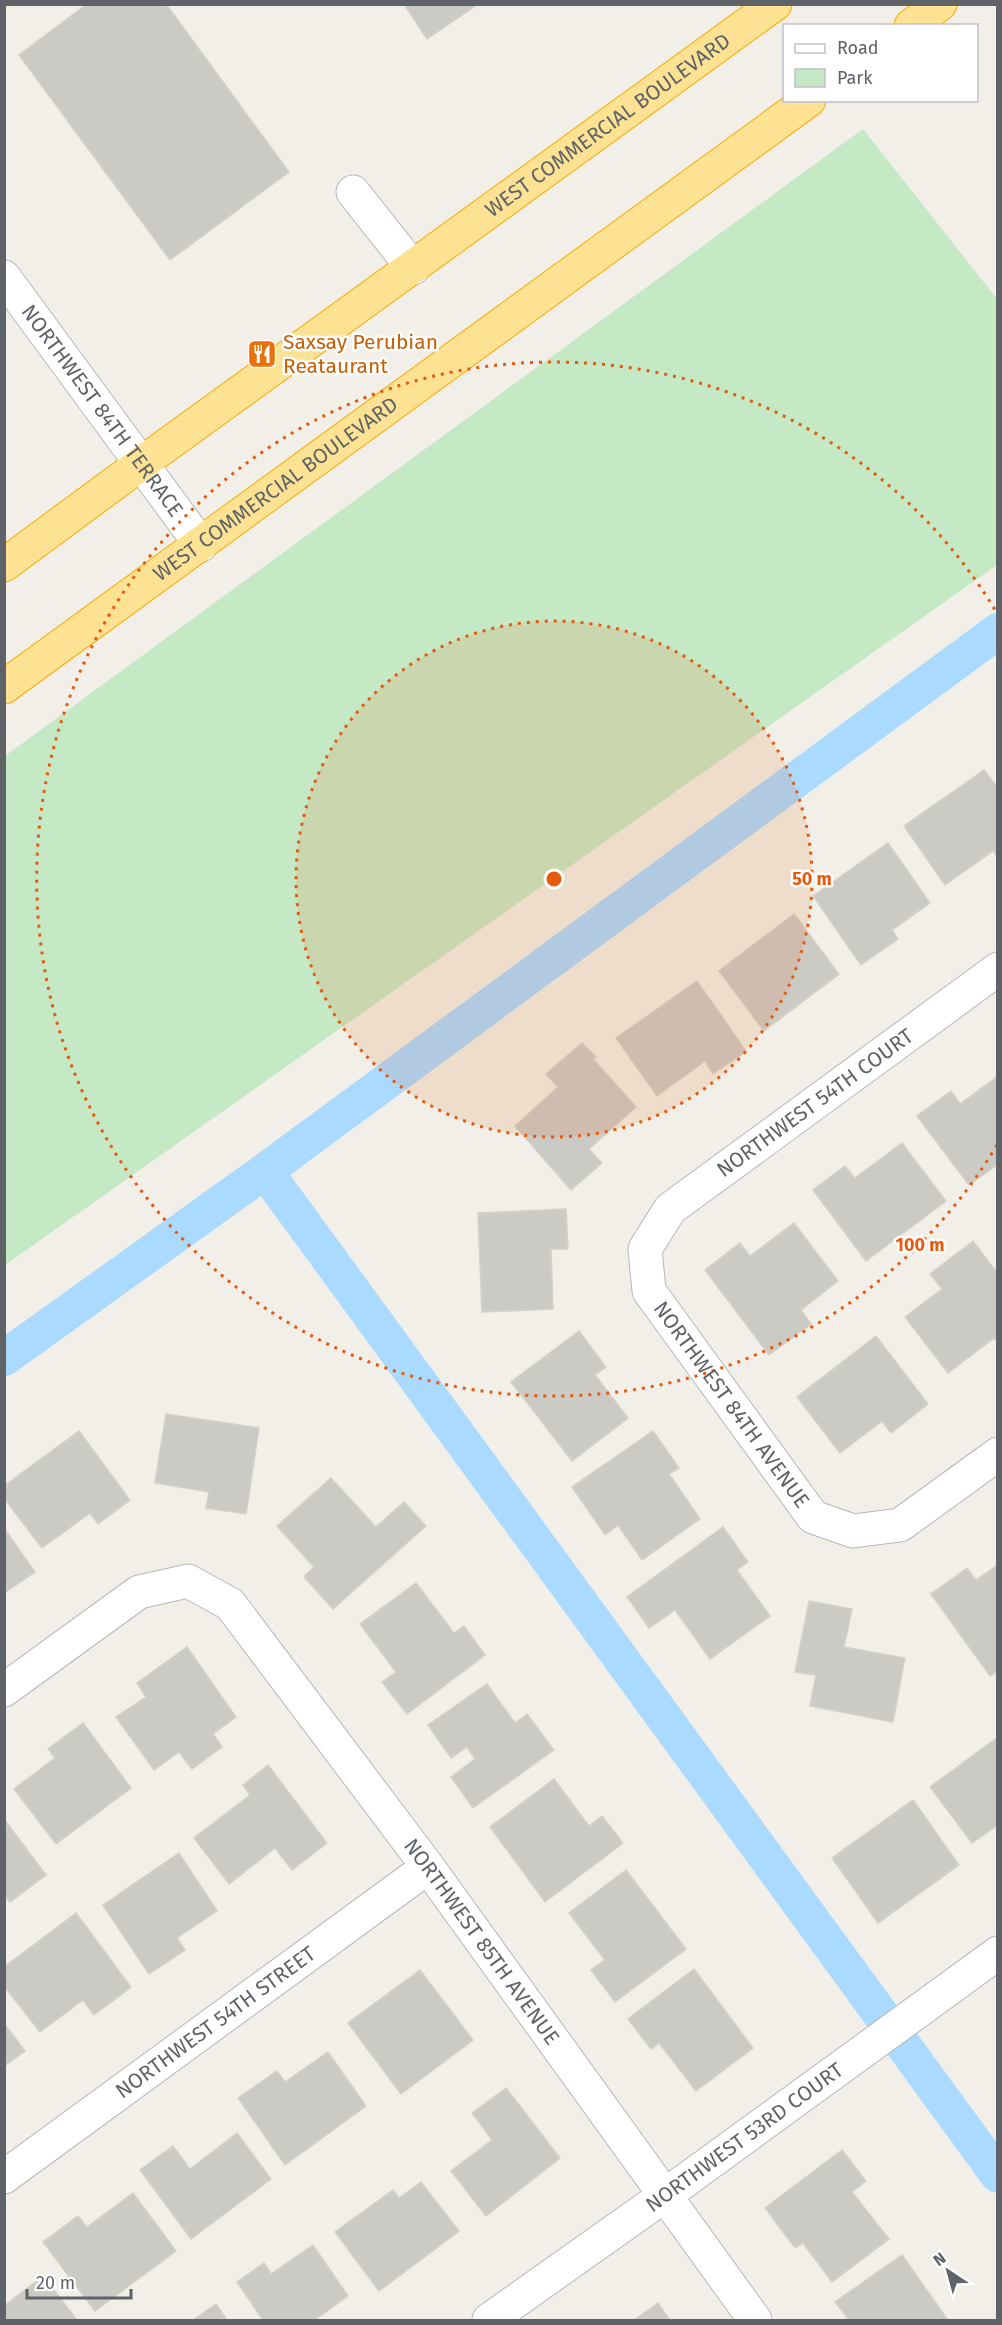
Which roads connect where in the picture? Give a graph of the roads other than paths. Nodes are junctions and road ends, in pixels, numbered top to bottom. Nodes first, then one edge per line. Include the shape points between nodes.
1 (775, 4) edge
2 (940, 4) edge
3 (914, 24) edge
4 (806, 102) edge
5 (353, 192) dead end
6 (413, 268) junction
7 (4, 277) edge
8 (142, 463) junction
9 (201, 545) junction
10 (4, 565) edge
11 (4, 687) edge
12 (998, 969) edge
13 (645, 1249) joint
14 (998, 1454) edge
15 (4, 1690) edge
16 (428, 1867) junction
17 (998, 1953) edge
18 (4, 2177) edge
19 (664, 2196) junction
20 (489, 2320) edge
21 (755, 2320) edge

1 - 6 highway, WEST COMMERCIAL BOULEVARD
2 - 3 highway
4 - 9 highway, WEST COMMERCIAL BOULEVARD
5 - 6 street
6 - 8 highway, WEST COMMERCIAL BOULEVARD
7 - 8 street, NORTHWEST 84TH TERRACE
8 - 9 street, NORTHWEST 84TH TERRACE
8 - 10 highway, WEST COMMERCIAL BOULEVARD
9 - 11 highway, WEST COMMERCIAL BOULEVARD
12 - 13 street, NORTHWEST 54TH COURT via 670,1209
13 - 14 street, NORTHWEST 84TH AVENUE via 649,1291 813,1517 853,1531 900,1525
15 - 16 street, NORTHWEST 85TH AVENUE via 139,1592 188,1581 230,1604
16 - 18 street, NORTHWEST 54TH STREET
16 - 19 street, NORTHWEST 85TH AVENUE
17 - 19 street, NORTHWEST 53RD COURT
19 - 20 street, NORTHWEST 53RD COURT
19 - 21 street, NORTHWEST 85TH AVENUE

